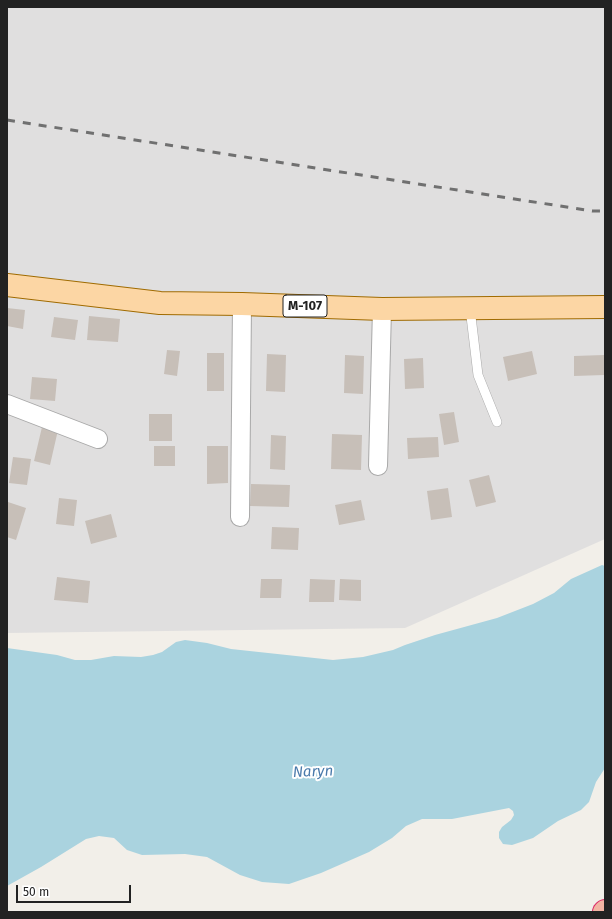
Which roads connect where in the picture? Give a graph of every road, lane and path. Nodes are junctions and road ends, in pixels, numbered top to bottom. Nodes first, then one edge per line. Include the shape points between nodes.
1 (7, 284) edge
2 (242, 304) junction
3 (605, 307) edge
4 (470, 308) junction
5 (382, 309) junction
6 (7, 404) edge
7 (497, 422) dead end
8 (98, 439) dead end
9 (378, 466) dead end
10 (240, 517) dead end

1 - 2 main road, М-107 via 160,303
2 - 5 main road, М-107
2 - 10 street
3 - 4 main road, М-107
4 - 5 main road, М-107
4 - 7 lane via 478,375
5 - 9 street
6 - 8 street

